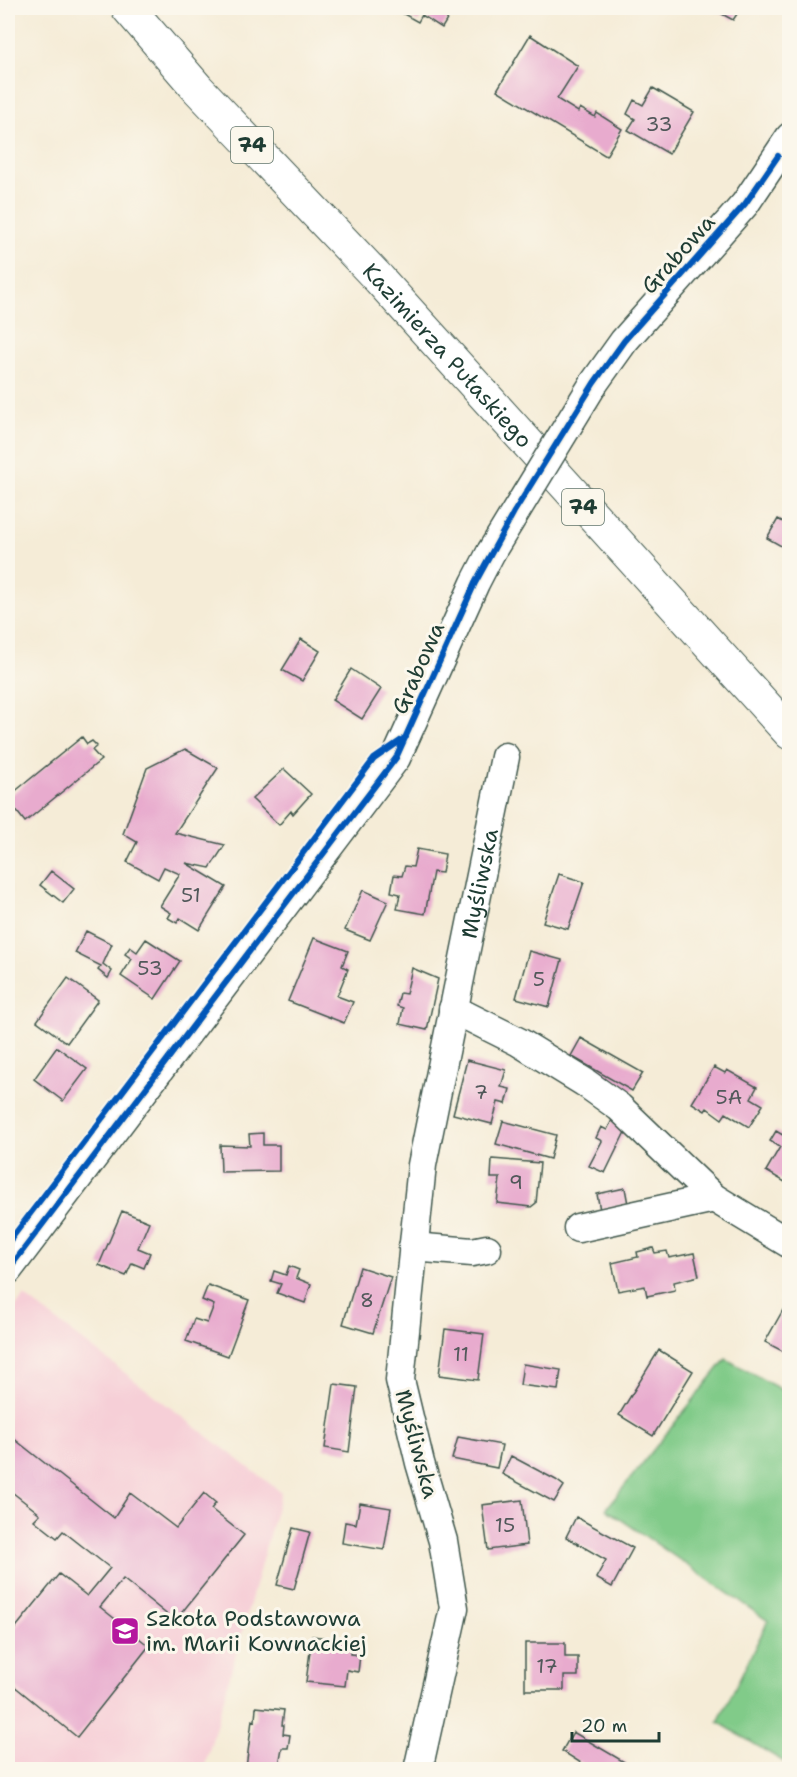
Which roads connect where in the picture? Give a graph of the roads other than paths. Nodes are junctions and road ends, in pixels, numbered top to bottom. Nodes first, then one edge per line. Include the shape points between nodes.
1 (128, 8) edge
2 (789, 137) edge
3 (789, 732) edge
4 (505, 757) dead end
5 (453, 1009) junction
6 (714, 1198) junction
7 (578, 1228) dead end
8 (789, 1244) edge
9 (413, 1246) junction
10 (487, 1249) dead end
11 (8, 1270) edge
12 (418, 1770) edge

1 - 3 main road, Kazimierza Pułaskiego / 74
2 - 11 street, Grabowa, bridge via 746,204 624,341 594,383 491,552 396,758
4 - 5 street, Myśliwska
5 - 6 street via 519,1042 620,1107
5 - 9 street, Myśliwska via 422,1165
6 - 7 street
6 - 8 street
9 - 10 street via 472,1252
9 - 12 street, Myśliwska via 400,1380 443,1541 454,1608

